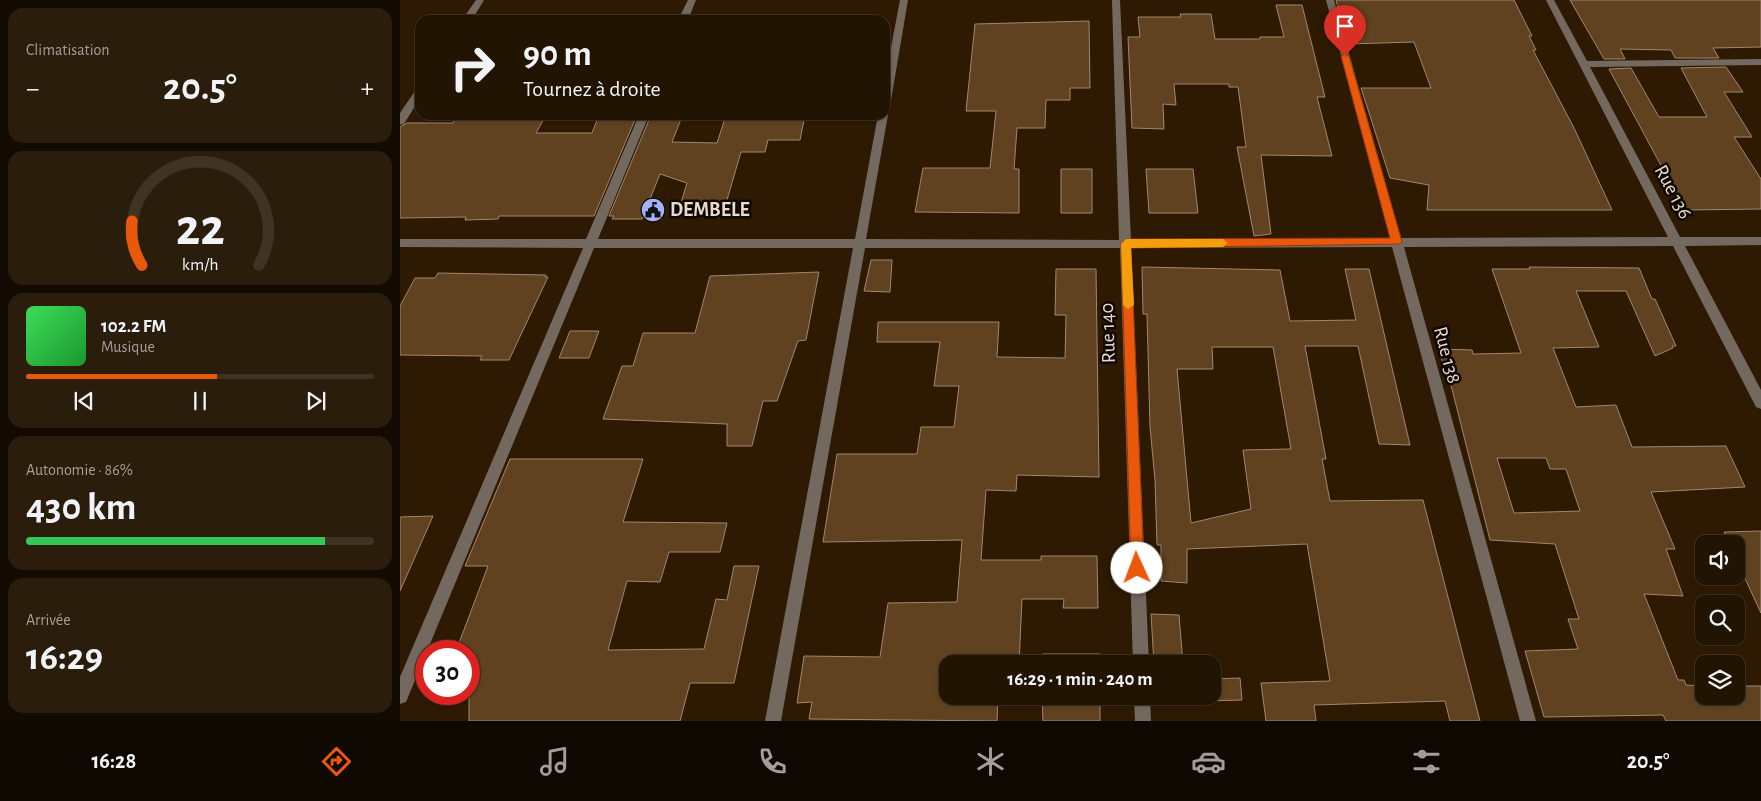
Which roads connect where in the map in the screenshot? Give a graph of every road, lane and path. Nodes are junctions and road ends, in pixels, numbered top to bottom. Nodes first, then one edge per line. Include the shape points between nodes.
1 (480, 0) edge
2 (692, 0) edge
3 (904, 0) edge
4 (1116, 0) edge
5 (1330, 0) edge
6 (1550, 0) edge
7 (470, 15) edge
8 (685, 15) edge
9 (1761, 62) edge
10 (1583, 64) junction
11 (890, 78) edge
12 (415, 98) edge
13 (642, 120) edge
14 (882, 120) edge
15 (400, 121) edge
16 (1761, 241) edge
17 (860, 242) junction
18 (1396, 242) junction
19 (1677, 242) junction
20 (400, 243) edge
21 (590, 243) junction
22 (1126, 244) junction
23 (1761, 403) edge
24 (1141, 655) edge
25 (400, 696) edge
26 (1142, 705) edge
27 (773, 721) edge
28 (1143, 721) edge
29 (1528, 721) edge

1 - 7 street
2 - 8 street
3 - 11 street
4 - 22 street, Rue 140
5 - 18 street, Rue 138
6 - 10 street, Rue 136
9 - 10 street
10 - 19 street, Rue 136
12 - 15 street
13 - 21 street
14 - 17 street
16 - 19 street
17 - 21 street
17 - 22 street
17 - 27 street
18 - 19 street
18 - 22 street
18 - 29 street, Rue 138
19 - 23 street, Rue 136
20 - 21 street
21 - 25 street
22 - 24 street, Rue 140
26 - 28 street

